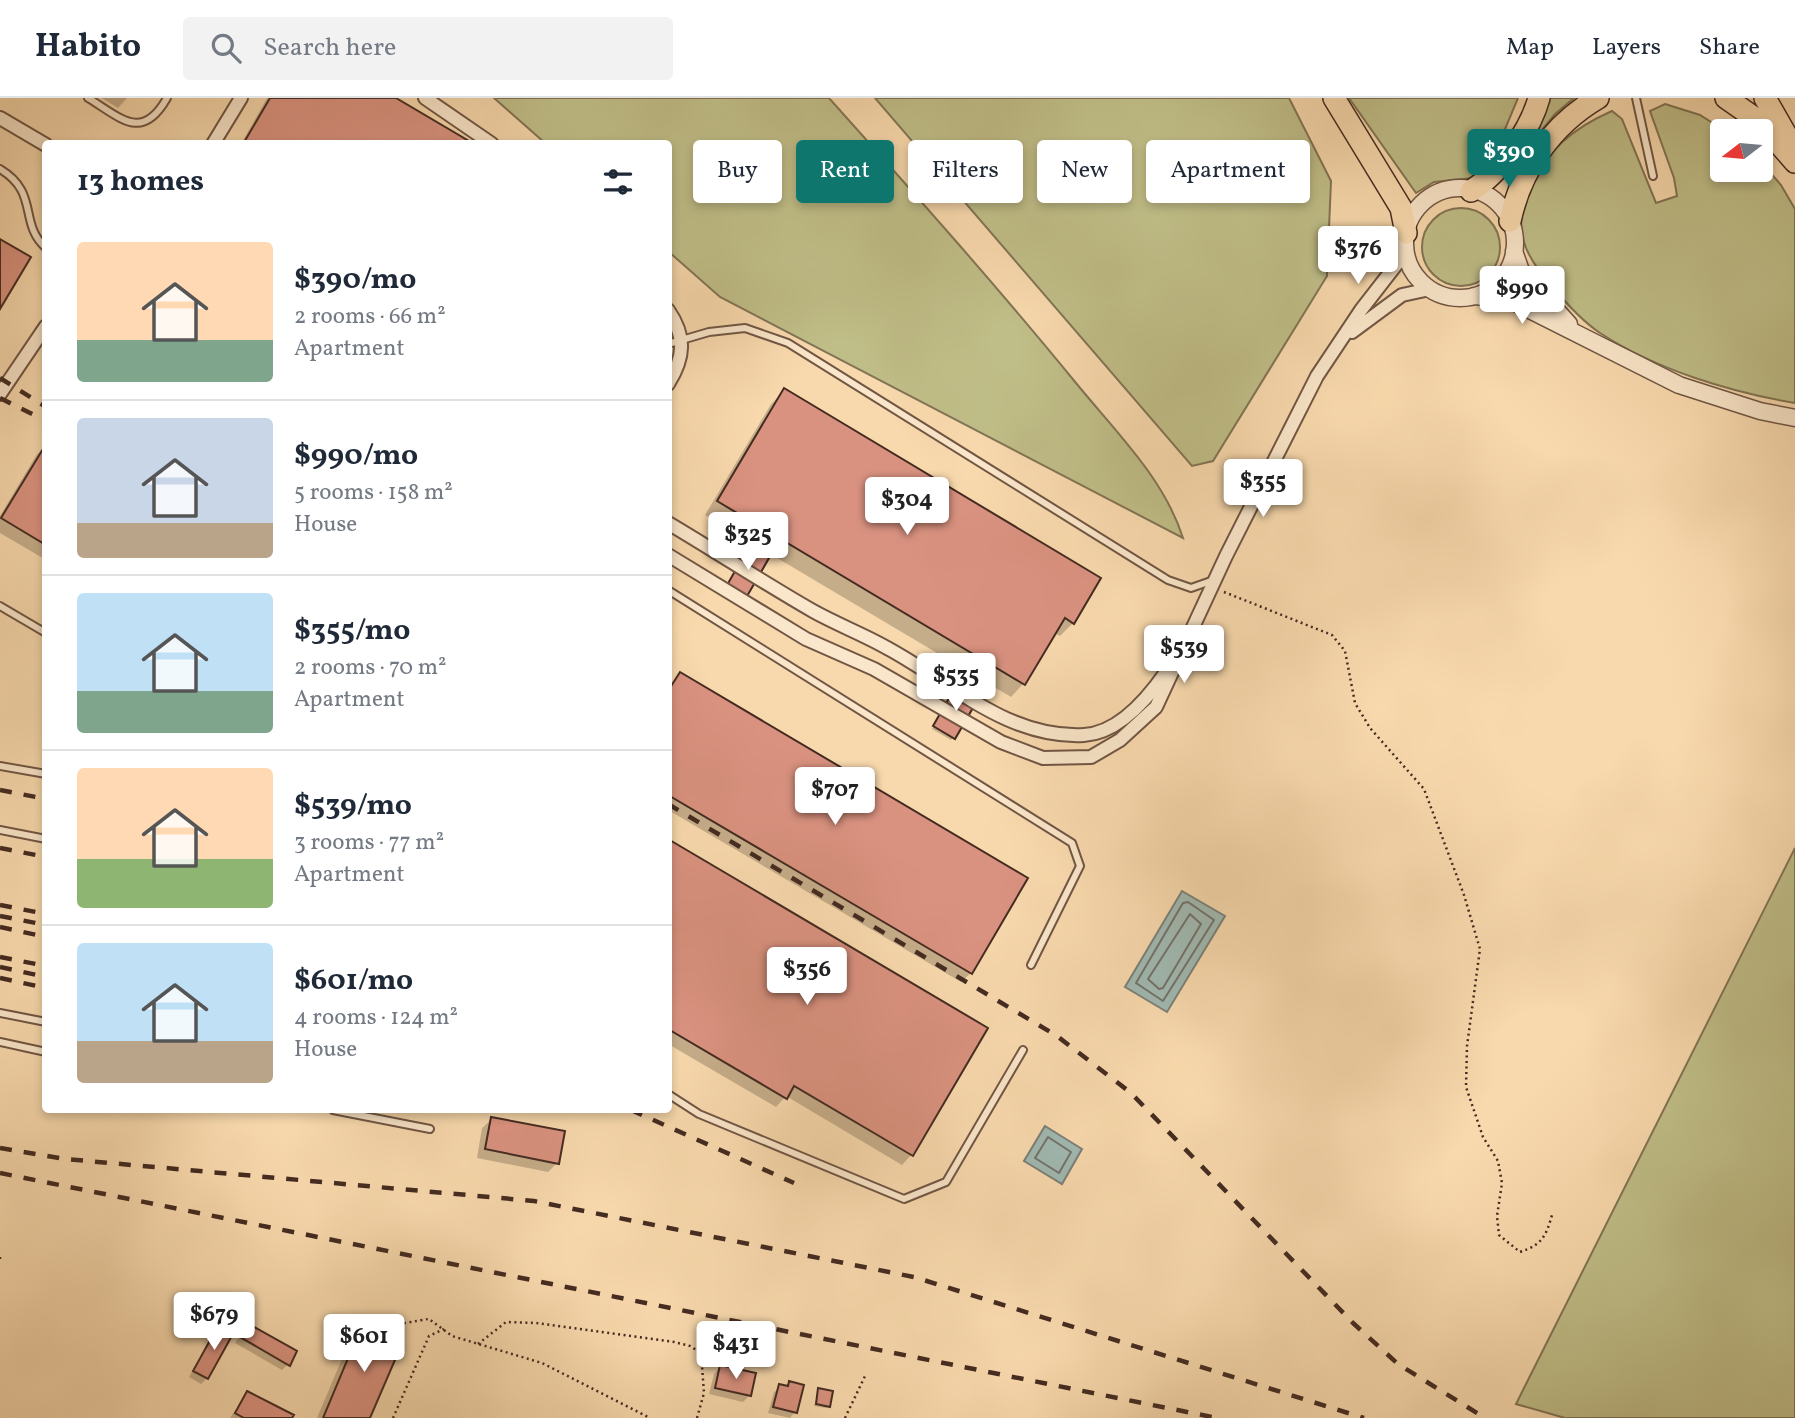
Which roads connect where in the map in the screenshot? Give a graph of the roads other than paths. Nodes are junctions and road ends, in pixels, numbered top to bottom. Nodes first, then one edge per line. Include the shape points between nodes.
1 (88, 98) edge
2 (167, 98) edge
3 (241, 98) edge
4 (425, 98) edge
5 (1334, 98) edge
6 (1539, 98) edge
7 (1598, 98) edge
8 (1636, 98) edge
9 (1726, 98) edge
10 (1765, 98) edge
11 (0, 118) edge
12 (215, 140) edge
13 (486, 140) edge
14 (42, 143) edge
15 (1795, 150) edge
16 (1795, 162) edge
17 (0, 169) edge
18 (1653, 176) dead end
19 (1471, 191) junction
20 (1510, 220) junction
21 (42, 243) edge
22 (1406, 243) junction
23 (1514, 251) junction
24 (1430, 289) junction
25 (1475, 296) junction
26 (672, 315) edge
27 (1576, 331) junction
28 (42, 332) edge
29 (1341, 341) junction
30 (684, 342) junction
31 (672, 344) edge
32 (672, 374) edge
33 (0, 394) edge
34 (1795, 418) edge
35 (672, 525) edge
36 (672, 557) edge
37 (1213, 583) junction
38 (672, 595) edge
39 (0, 606) edge
40 (42, 631) edge
41 (1182, 649) junction
42 (0, 766) edge
43 (42, 773) edge
44 (0, 830) edge
45 (42, 838) edge
46 (1031, 965) dead end
47 (0, 1013) edge
48 (42, 1021) edge
49 (0, 1042) edge
50 (1023, 1050) dead end
51 (42, 1051) edge
52 (672, 1097) edge
53 (348, 1113) edge
54 (430, 1129) dead end

1 - 2 lane via 129,123 143,124 157,116
3 - 12 street
4 - 13 street
5 - 22 highway via 1401,208
6 - 19 highway via 1523,131 1487,181
7 - 20 highway via 1576,111 1544,146 1522,177
8 - 18 lane
9 - 16 highway via 1759,121
10 - 15 highway
11 - 14 street
17 - 21 lane via 16,178 27,201 32,230
19 - 20 street via 1496,202
19 - 22 street via 1451,189 1429,198 1411,219
20 - 23 street
22 - 24 street via 1414,274
22 - 29 street
23 - 25 street via 1502,278
23 - 27 street via 1521,271
24 - 25 street via 1455,298
24 - 29 street via 1402,295
25 - 27 street via 1508,299
26 - 30 street
27 - 34 street via 1679,385
28 - 33 street
29 - 37 street via 1317,376
30 - 31 lane
30 - 32 street
30 - 37 lane via 709,332 745,328 788,343 1168,580 1191,588
35 - 41 street via 1010,722 1042,734 1087,735 1114,725 1148,697
36 - 41 street via 806,639 874,669 1001,742 1043,758 1091,757 1119,740 1156,707
37 - 41 street
38 - 46 lane via 1072,843 1080,866
39 - 40 lane
42 - 43 lane
44 - 45 lane
47 - 48 lane
49 - 51 lane
50 - 52 lane via 946,1182 904,1199 699,1114
53 - 54 lane

